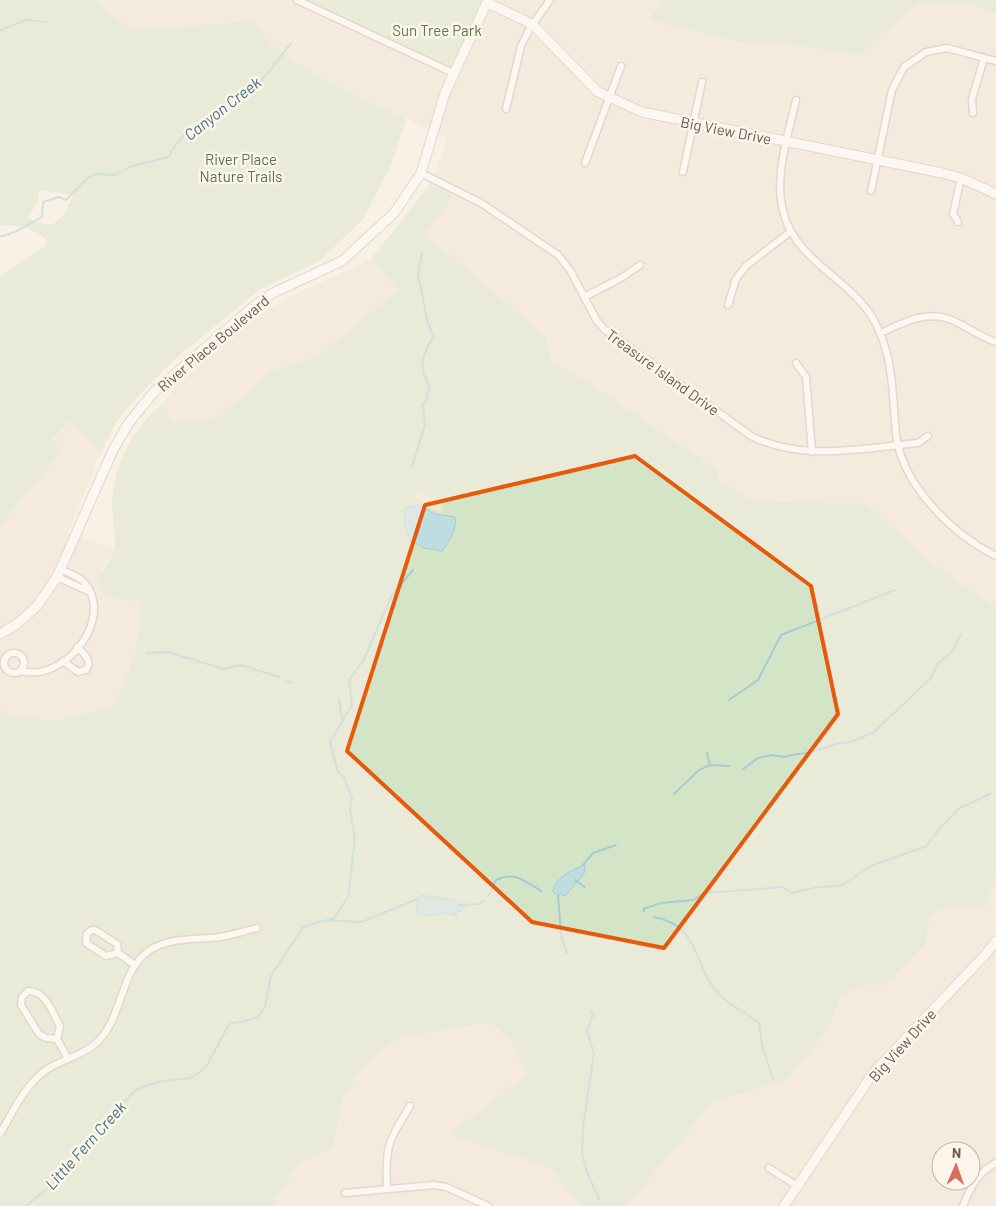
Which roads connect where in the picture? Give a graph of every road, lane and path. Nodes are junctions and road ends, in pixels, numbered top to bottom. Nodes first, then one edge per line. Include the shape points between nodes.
1 (297, 0) edge
2 (550, 0) edge
3 (488, 2) edge
4 (532, 24) junction
5 (984, 58) junction
6 (996, 61) edge
7 (621, 66) dead end
8 (453, 73) junction
9 (702, 82) dead end
10 (609, 98) junction
11 (796, 100) dead end
12 (506, 110) dead end
13 (974, 113) dead end
14 (693, 123) junction
15 (787, 142) junction
16 (878, 161) junction
17 (584, 163) dead end
18 (683, 172) dead end
19 (421, 173) junction
20 (961, 178) junction
21 (871, 191) dead end
22 (996, 194) edge
23 (958, 222) dead end
24 (790, 232) junction
25 (640, 266) dead end
26 (584, 297) junction
27 (728, 305) dead end
28 (881, 333) junction
29 (996, 342) edge
30 (796, 363) dead end
31 (928, 436) dead end
32 (898, 445) junction
33 (812, 452) junction
34 (996, 556) edge
35 (59, 573) junction
36 (0, 634) edge
37 (77, 648) junction
38 (63, 661) junction
39 (21, 671) dead end
40 (257, 928) dead end
41 (996, 941) edge
42 (118, 953) junction
43 (135, 965) junction
44 (57, 1040) junction
45 (68, 1059) junction
46 (410, 1106) dead end
47 (0, 1134) edge
48 (996, 1163) edge
49 (769, 1168) dead end
50 (797, 1186) junction
51 (387, 1188) junction
52 (345, 1193) dead end
53 (488, 1206) edge
54 (784, 1206) edge
55 (963, 1206) edge

1 - 8 street
2 - 4 street
3 - 4 street, Big View Drive
3 - 8 street, River Place Boulevard
4 - 10 street, Big View Drive via 598,92
4 - 12 street via 521,46
5 - 6 street
5 - 13 street via 972,99
5 - 16 street via 947,48 926,52 904,67 892,90
7 - 10 street
8 - 19 street, River Place Boulevard
9 - 14 street
10 - 14 street, Big View Drive via 642,112
10 - 17 street
11 - 15 street
14 - 15 street, Big View Drive
14 - 18 street
15 - 16 street, Big View Drive
15 - 24 street via 780,181 783,213
16 - 20 street, Big View Drive
16 - 21 street
19 - 26 street, Treasure Island Drive via 481,203 551,249 570,270
19 - 35 street, River Place Boulevard via 394,212 342,261 273,293 153,393 128,424 113,450
20 - 22 street, Big View Drive
20 - 23 street via 953,214
24 - 27 street via 746,266 736,279
24 - 28 street via 809,256 854,295
25 - 26 street
26 - 33 street, Treasure Island Drive via 604,329 751,436 777,447
28 - 29 street via 910,319 940,317 953,320
28 - 32 street via 891,370
30 - 33 street via 806,377
31 - 32 street, Treasure Island Drive via 918,443
32 - 33 street, Treasure Island Drive
32 - 34 street via 920,490 965,537
35 - 36 street, River Place Boulevard via 37,606
35 - 37 street via 84,582 94,608 90,631
37 - 38 street
37 - 38 street via 88,657 86,670 78,672
38 - 39 street via 38,674
40 - 43 street via 223,936 172,941 149,951
41 - 50 street, Big View Drive via 874,1072
42 - 42 street via 116,944 95,930 87,934 86,943 106,956
42 - 43 street
43 - 45 street via 101,1039
44 - 44 street via 60,1026 52,1011 42,995 36,991 28,992 21,1005 39,1034
44 - 45 street
45 - 47 street via 34,1080
46 - 51 street via 388,1144
48 - 55 street via 977,1176
49 - 50 street
50 - 54 street, Big View Drive
51 - 52 street
51 - 53 street via 446,1187

